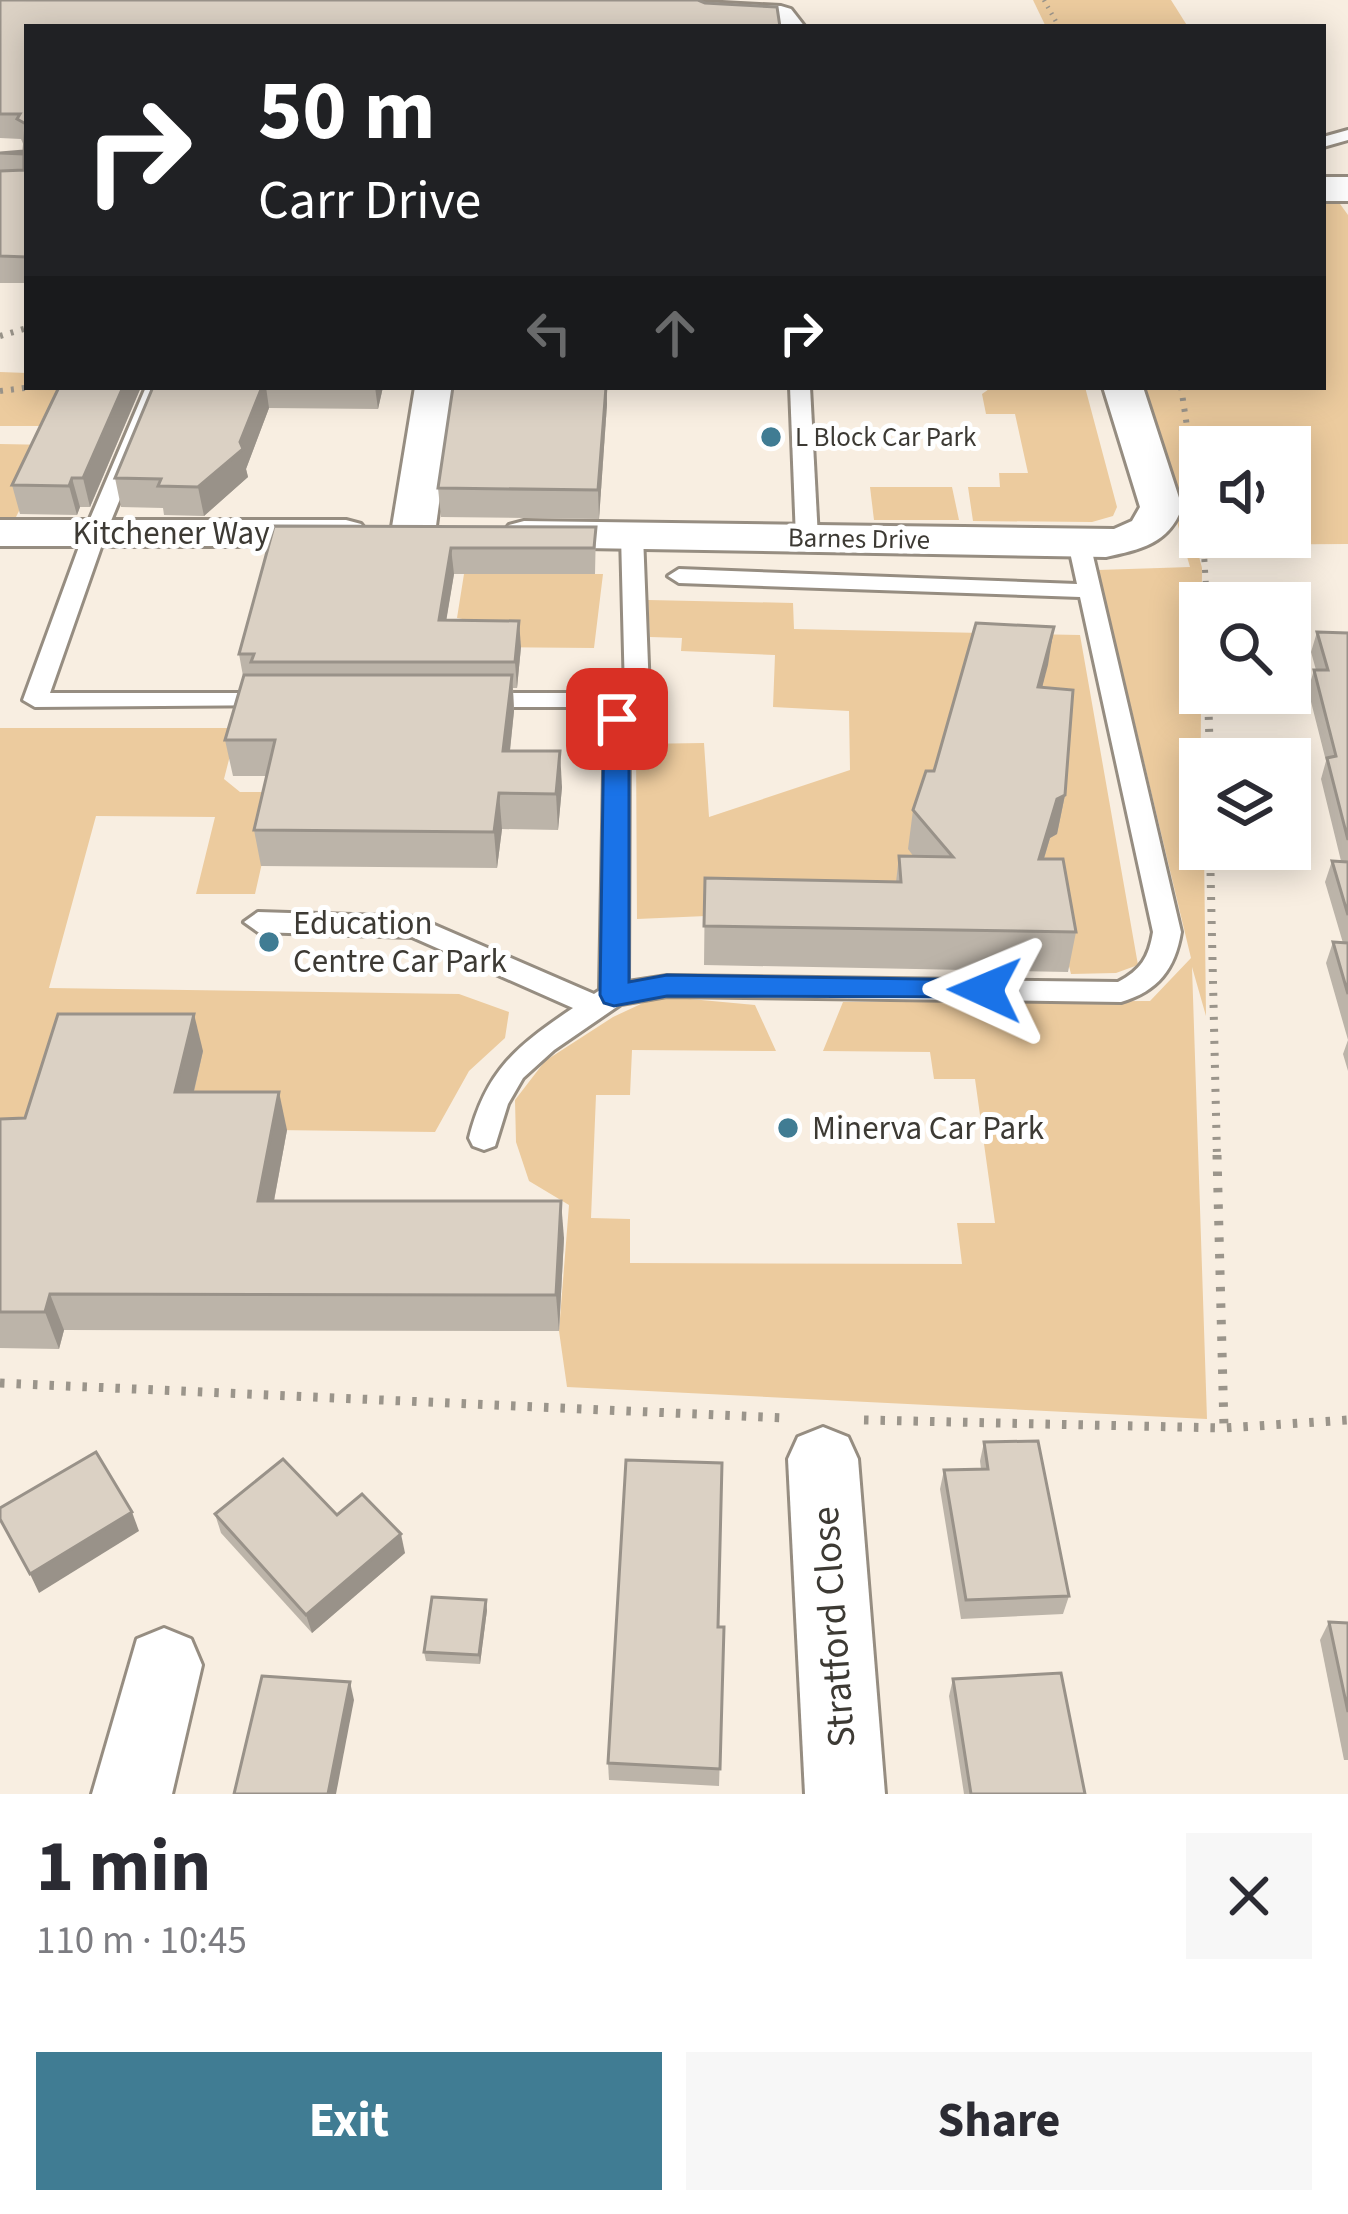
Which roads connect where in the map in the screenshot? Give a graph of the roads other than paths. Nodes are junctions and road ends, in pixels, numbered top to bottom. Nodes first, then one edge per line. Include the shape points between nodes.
1 (677, 0) edge
2 (789, 24) edge
3 (155, 390) edge
4 (435, 390) edge
5 (800, 390) edge
6 (1124, 390) edge
7 (0, 533) edge
8 (95, 533) junction
9 (413, 533) junction
10 (632, 535) junction
11 (807, 538) junction
12 (1079, 543) junction
13 (680, 576) dead end
14 (1090, 591) junction
15 (290, 700) edge
16 (452, 700) edge
17 (637, 700) junction
18 (258, 922) dead end
19 (606, 1001) junction
20 (484, 1138) dead end
21 (823, 1439) road end
22 (164, 1665) dead end
23 (132, 1794) edge
24 (845, 1794) edge

1 - 2 street via 705,13 782,15
3 - 8 lane
4 - 9 street
5 - 11 lane
6 - 12 street, Barnes Drive via 1162,507 1138,537
7 - 8 street, Kitchener Way
8 - 9 street, Kitchener Way
8 - 15 lane via 35,700
9 - 10 street, Barnes Drive
10 - 11 street, Barnes Drive
10 - 17 lane
11 - 12 street, Barnes Drive
12 - 14 lane
13 - 14 lane
14 - 19 lane via 1167,932 1163,960 1148,981 1121,992 667,986
16 - 17 lane
17 - 19 lane via 638,717 617,719
18 - 19 lane via 416,927
19 - 20 lane via 513,1070
21 - 24 street, Stratford Close
22 - 23 street

